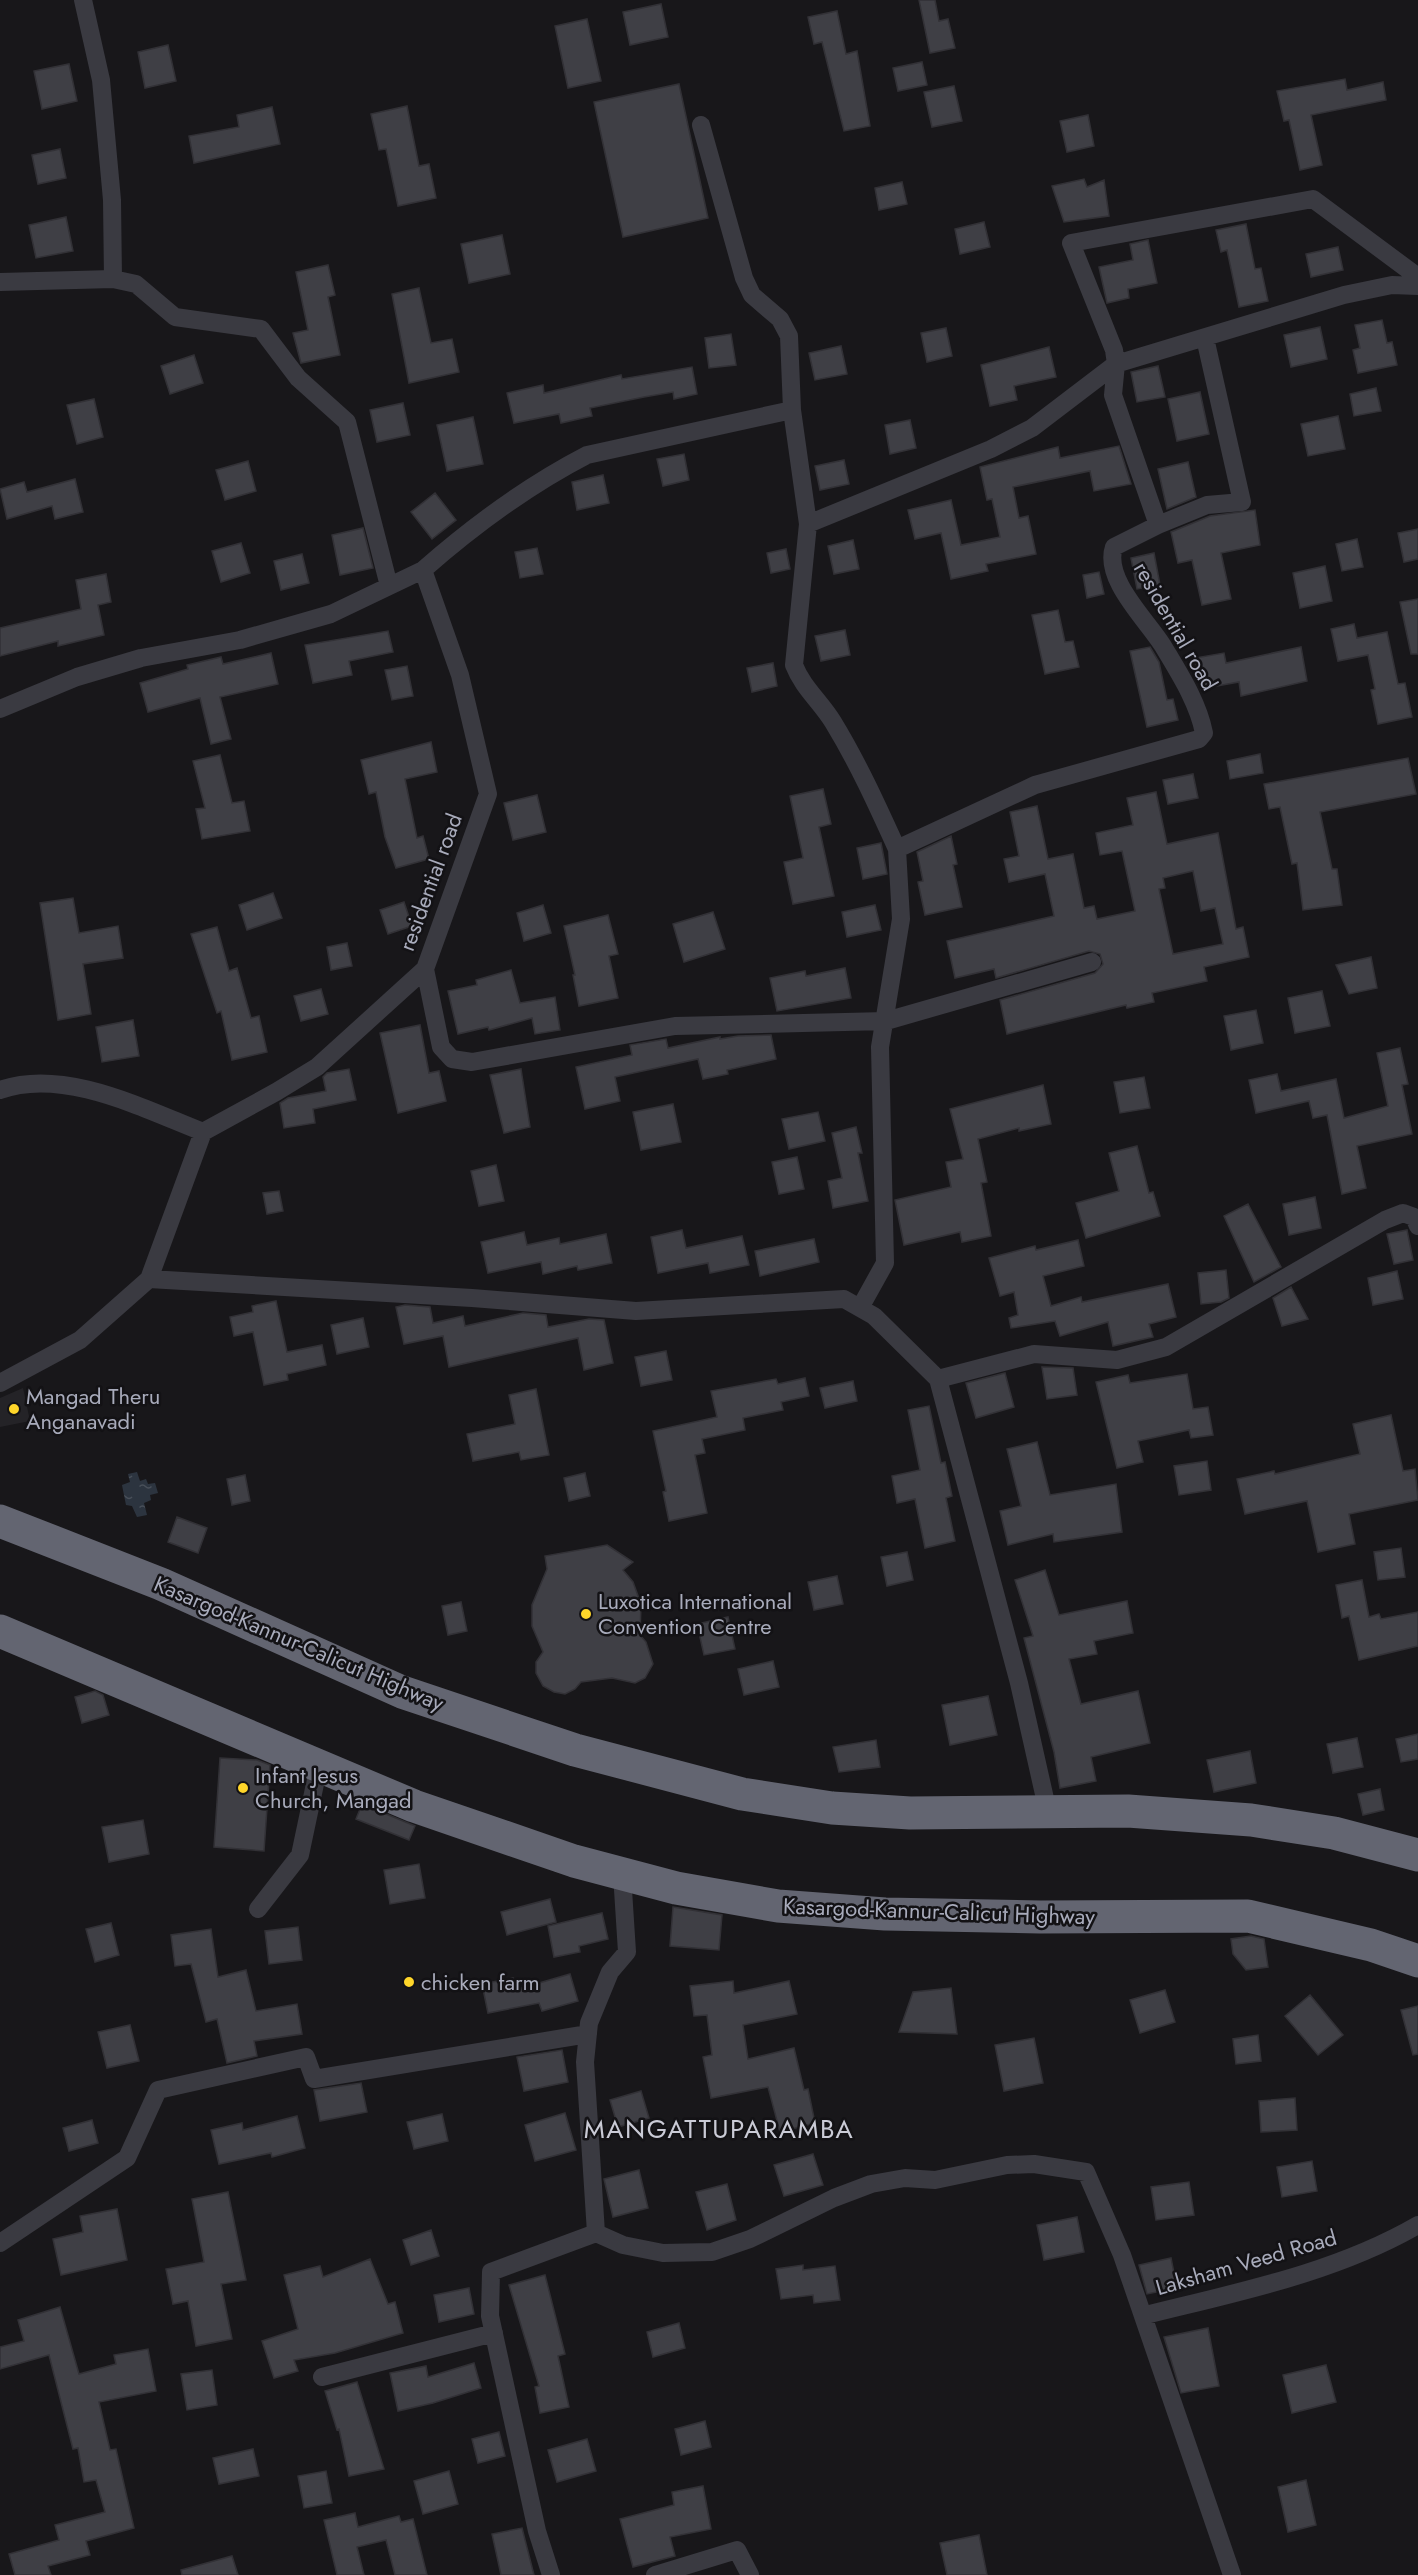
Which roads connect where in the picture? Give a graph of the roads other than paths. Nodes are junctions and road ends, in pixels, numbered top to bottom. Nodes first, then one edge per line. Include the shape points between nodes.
1 (83, 0) edge
2 (701, 125) dead end
3 (1418, 277) edge
4 (113, 279) junction
5 (0, 282) edge
6 (1418, 286) edge
7 (1205, 338) junction
8 (1116, 364) junction
9 (792, 410) junction
10 (808, 524) junction
11 (1158, 525) junction
12 (423, 570) junction
13 (389, 586) junction
14 (0, 709) edge
15 (897, 849) junction
16 (1092, 962) dead end
17 (425, 969) junction
18 (885, 1021) junction
19 (0, 1090) edge
20 (203, 1132) junction
21 (1418, 1202) edge
22 (1403, 1213) junction
23 (1418, 1226) edge
24 (149, 1279) junction
25 (860, 1308) junction
26 (938, 1379) junction
27 (0, 1383) edge
28 (0, 1521) edge
29 (0, 1631) edge
30 (319, 1766) junction
31 (1048, 1812) junction
32 (1418, 1855) edge
33 (622, 1874) junction
34 (258, 1909) dead end
35 (1418, 1961) edge
36 (588, 2034) junction
37 (1418, 2225) edge
38 (596, 2233) junction
39 (0, 2243) edge
40 (1142, 2313) junction
41 (494, 2333) junction
42 (322, 2377) dead end
43 (551, 2575) edge
44 (655, 2575) edge
45 (750, 2575) edge
46 (1232, 2575) edge

1 - 4 street via 101,80 112,200
2 - 9 street via 744,278 752,295 780,319 789,336
3 - 8 street, residential road via 1313,199 1071,243 1108,332
4 - 5 street
4 - 13 street via 136,284 175,317 261,329 298,378 347,422
6 - 7 street via 1392,285 1344,295
7 - 8 street
7 - 11 street via 1242,502 1207,505
8 - 10 street via 1032,428 991,449
8 - 11 street, residential road via 1113,395
9 - 10 street
9 - 12 street via 587,455 563,467 452,544
10 - 15 street via 794,665 801,683 831,718 863,772
11 - 15 street, residential road via 1113,547 1110,556 1119,582 1162,644 1190,694 1204,733 1199,739 1035,785
12 - 13 street
12 - 17 street, residential road via 460,675 488,794
13 - 14 street via 331,614 240,640 141,658 77,677
15 - 18 street via 901,919
16 - 18 street
17 - 18 street via 441,1047 452,1059 472,1062 675,1026
17 - 20 street, residential road via 316,1066
18 - 25 street via 880,1047 885,1263
19 - 20 street via 19,1083 89,1088
20 - 24 street
21 - 22 street
22 - 23 street via 1414,1217
22 - 26 street via 1166,1347 1117,1360 1034,1354
24 - 25 street via 636,1311 844,1299
24 - 27 street via 80,1340
25 - 26 street via 874,1316
26 - 31 street via 1019,1683
28 - 31 highway, Kasargod-Kannur-Calicut Highway via 161,1584 402,1692 656,1774 742,1794 832,1808 910,1813
29 - 30 highway, Kasargod-Kannur-Calicut Highway
30 - 33 highway, Kasargod-Kannur-Calicut Highway via 414,1806 574,1862
30 - 34 street via 300,1855
31 - 32 highway, Kasargod-Kannur-Calicut Highway via 1128,1811 1251,1820 1334,1833
33 - 35 highway, Kasargod-Kannur-Calicut Highway via 778,1906 885,1914 1248,1916
33 - 36 street via 627,1952 610,1972
36 - 38 street via 586,2092
36 - 39 street via 314,2079 306,2057 158,2090 127,2158
37 - 40 street, Laksham Veed Road via 1342,2262 1223,2296
38 - 40 street, Laksham Veed Road via 623,2245 663,2253 712,2252 871,2184 905,2178 934,2180 1007,2165 1034,2164 1086,2172
38 - 41 street via 491,2272 490,2316
40 - 46 street
41 - 42 street
41 - 43 street via 537,2531
44 - 45 street via 737,2550

